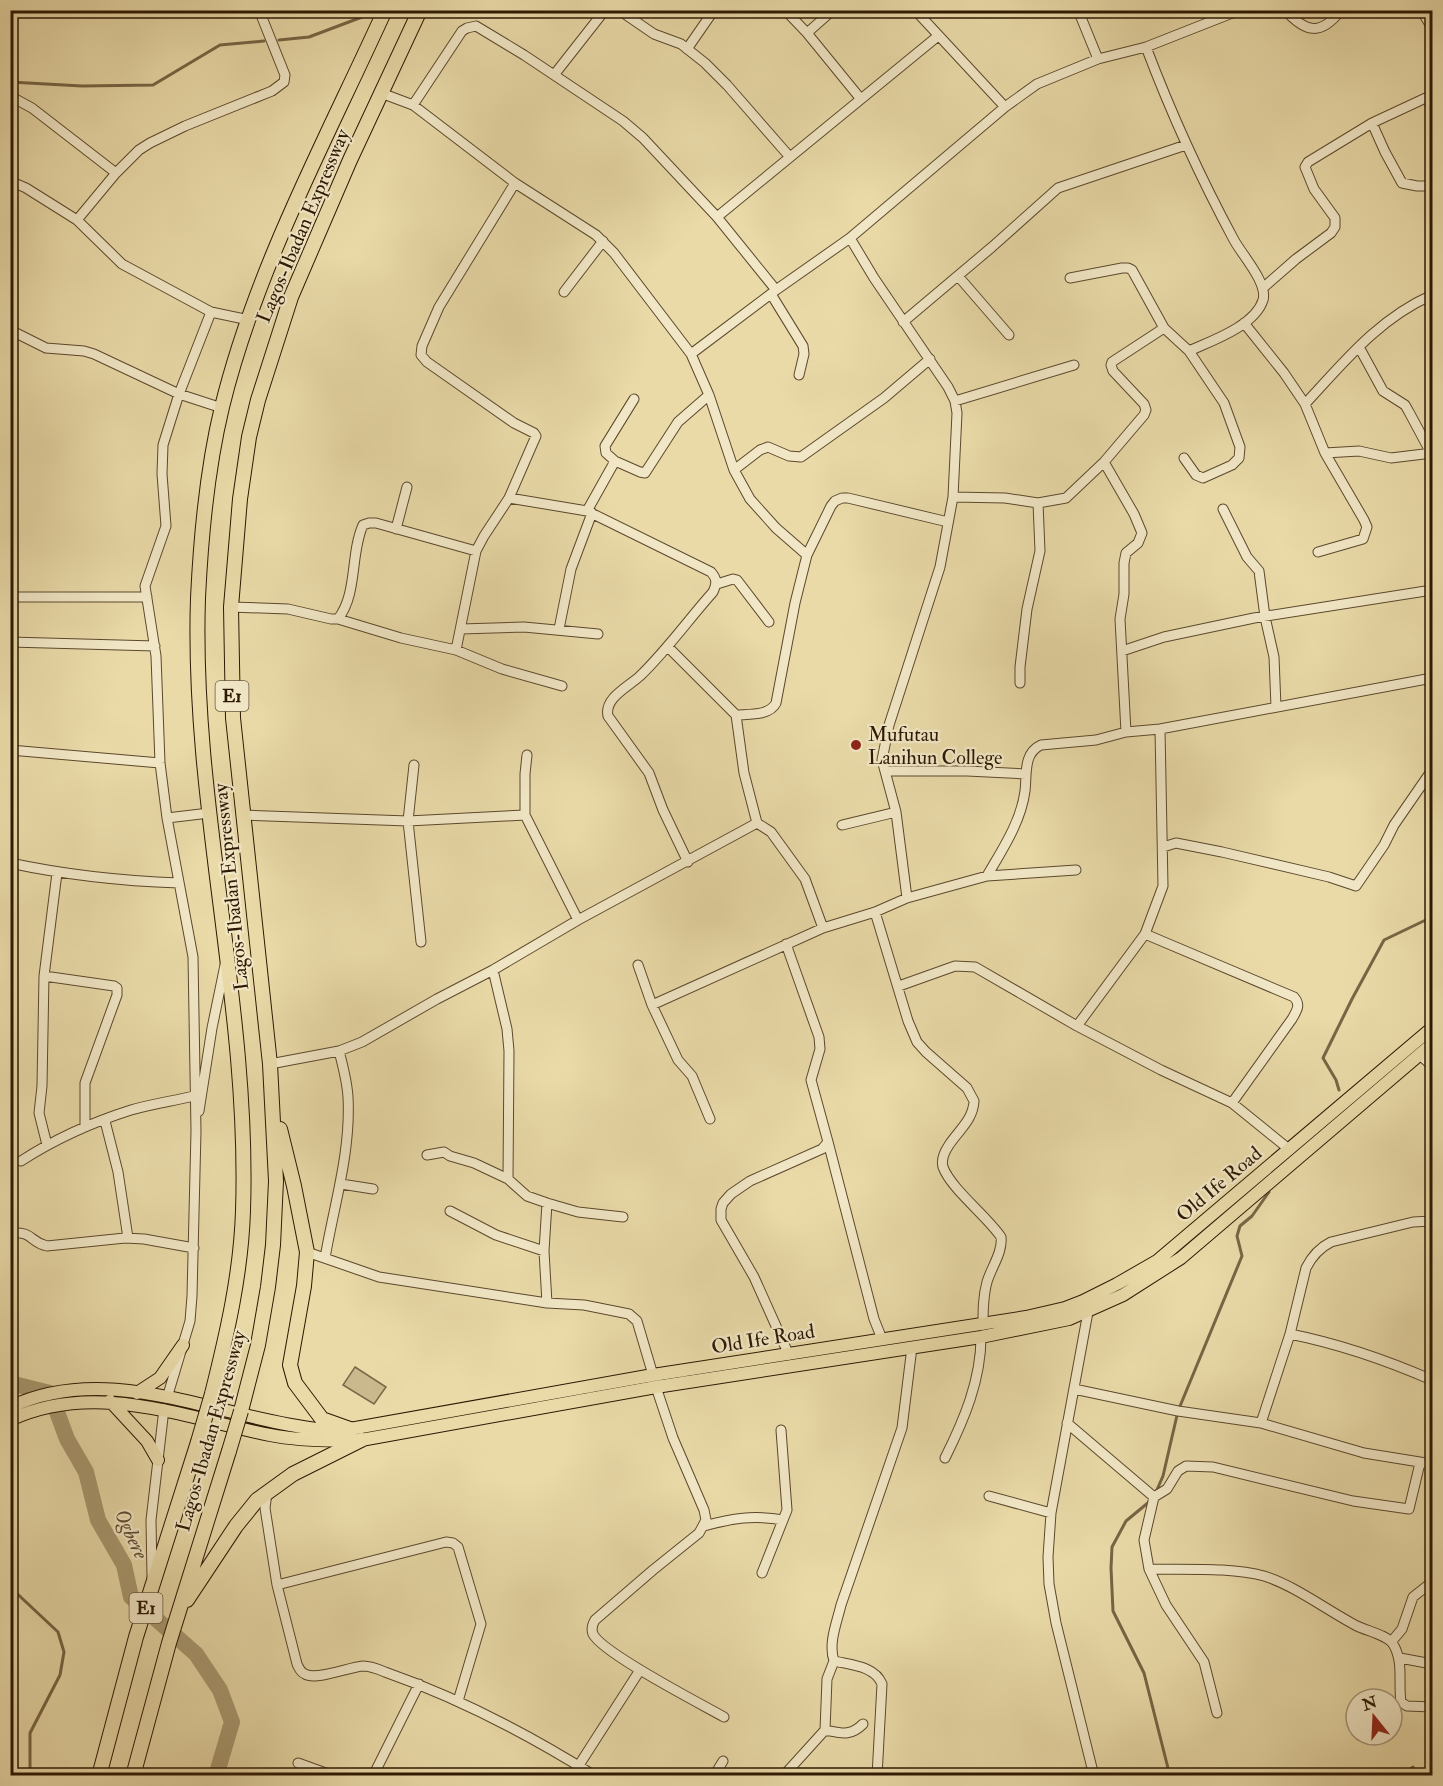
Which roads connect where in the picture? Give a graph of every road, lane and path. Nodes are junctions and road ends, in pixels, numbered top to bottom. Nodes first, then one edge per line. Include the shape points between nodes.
1 (259, 10) edge
2 (420, 10) edge
3 (605, 10) edge
4 (619, 10) edge
5 (714, 10) edge
6 (785, 10) edge
7 (834, 10) edge
8 (915, 10) edge
9 (1078, 10) edge
10 (1240, 10) edge
11 (1285, 10) edge
12 (1341, 10) edge
13 (1421, 10) edge
14 (384, 13) edge
15 (1432, 28) edge
16 (807, 33) junction
17 (938, 36) junction
18 (1146, 47) junction
19 (687, 49) junction
20 (1098, 58) junction
21 (554, 75) junction
22 (381, 93) junction
23 (1432, 95) edge
24 (10, 96) edge
25 (860, 98) junction
26 (413, 105) junction
27 (1005, 107) junction
28 (1372, 123) junction
29 (1186, 146) junction
30 (789, 156) junction
31 (116, 173) junction
32 (10, 181) edge
33 (515, 183) junction
34 (1432, 186) edge
35 (717, 216) junction
36 (77, 220) junction
37 (850, 238) junction
38 (603, 241) junction
39 (958, 276) junction
40 (1070, 278) dead end
41 (1264, 287) junction
42 (564, 292) dead end
43 (773, 292) junction
44 (1432, 295) edge
45 (212, 312) junction
46 (249, 320) junction
47 (903, 322) junction
48 (1244, 322) junction
49 (1164, 328) junction
50 (10, 330) edge
51 (1009, 335) dead end
52 (1359, 347) junction
53 (1189, 351) junction
54 (691, 354) junction
55 (930, 359) junction
56 (1074, 365) dead end
57 (799, 375) dead end
58 (179, 394) junction
59 (709, 395) junction
60 (634, 399) dead end
61 (956, 401) junction
62 (1305, 404) junction
63 (222, 408) junction
64 (1324, 453) junction
65 (1432, 453) edge
66 (1184, 458) dead end
67 (615, 461) junction
68 (1104, 462) junction
69 (734, 470) junction
70 (407, 487) dead end
71 (953, 497) junction
72 (509, 498) junction
73 (1038, 503) junction
74 (1223, 509) dead end
75 (590, 512) junction
76 (948, 522) junction
77 (396, 529) junction
78 (476, 551) junction
79 (1318, 552) dead end
80 (807, 555) junction
81 (717, 584) junction
82 (1432, 590) edge
83 (10, 597) edge
84 (147, 597) junction
85 (231, 607) junction
86 (1265, 617) junction
87 (338, 619) junction
88 (770, 622) dead end
89 (460, 629) junction
90 (559, 629) junction
91 (598, 634) dead end
92 (10, 642) edge
93 (155, 646) junction
94 (668, 647) junction
95 (456, 650) junction
96 (1122, 651) junction
97 (1432, 678) edge
98 (1020, 683) dead end
99 (562, 686) dead end
100 (1276, 707) junction
101 (736, 715) junction
102 (1160, 729) junction
103 (1126, 732) junction
104 (10, 750) edge
105 (528, 755) dead end
106 (160, 763) junction
107 (414, 765) dead end
108 (1432, 770) edge
109 (886, 771) junction
110 (1026, 774) junction
111 (896, 812) junction
112 (209, 813) junction
113 (243, 814) junction
114 (525, 815) junction
115 (167, 818) junction
116 (408, 821) junction
117 (757, 823) junction
118 (842, 825) dead end
119 (1163, 847) junction
120 (688, 862) junction
121 (10, 863) edge
122 (1076, 870) dead end
123 (57, 873) junction
124 (987, 876) junction
125 (178, 883) junction
126 (907, 898) junction
127 (875, 912) junction
128 (578, 920) junction
129 (823, 928) junction
130 (1145, 934) junction
131 (421, 942) dead end
132 (786, 944) junction
133 (226, 958) junction
134 (638, 965) dead end
135 (493, 970) junction
136 (44, 976) junction
137 (899, 986) junction
138 (652, 1005) junction
139 (1077, 1026) junction
140 (1432, 1028) edge
141 (1432, 1044) edge
142 (339, 1050) junction
143 (1420, 1056) junction
144 (270, 1064) junction
145 (1432, 1066) edge
146 (194, 1096) junction
147 (1232, 1103) junction
148 (273, 1105) junction
149 (710, 1119) dead end
150 (105, 1121) junction
151 (85, 1127) junction
152 (196, 1131) junction
153 (828, 1142) junction
154 (46, 1145) junction
155 (1290, 1150) junction
156 (427, 1155) dead end
157 (21, 1161) dead end
158 (508, 1179) junction
159 (341, 1184) junction
160 (373, 1189) dead end
161 (547, 1203) junction
162 (1230, 1209) junction
163 (450, 1211) dead end
164 (623, 1217) dead end
165 (1432, 1220) edge
166 (10, 1233) edge
167 (128, 1238) junction
168 (194, 1248) junction
169 (544, 1251) junction
170 (307, 1252) junction
171 (325, 1258) junction
172 (547, 1303) junction
173 (1088, 1312) junction
174 (982, 1331) junction
175 (1290, 1334) junction
176 (882, 1339) junction
177 (183, 1345) junction
178 (912, 1347) junction
179 (789, 1355) junction
180 (685, 1376) junction
181 (1432, 1380) edge
182 (655, 1381) junction
183 (1074, 1389) junction
184 (137, 1393) junction
185 (70, 1398) junction
186 (110, 1401) junction
187 (35, 1403) junction
188 (165, 1404) junction
189 (10, 1407) edge
190 (10, 1420) edge
191 (1067, 1423) junction
192 (1261, 1423) junction
193 (350, 1429) junction
194 (781, 1430) dead end
195 (361, 1440) junction
196 (945, 1458) dead end
197 (158, 1460) junction
198 (1420, 1463) junction
199 (1432, 1464) edge
200 (268, 1490) junction
201 (989, 1496) dead end
202 (1154, 1497) junction
203 (1051, 1513) junction
204 (783, 1520) junction
205 (704, 1526) junction
206 (1149, 1569) junction
207 (762, 1573) dead end
208 (1432, 1582) edge
209 (277, 1585) junction
210 (152, 1588) junction
211 (177, 1617) junction
212 (1392, 1641) junction
213 (1400, 1658) junction
214 (834, 1661) junction
215 (1432, 1664) edge
216 (640, 1670) junction
217 (419, 1684) junction
218 (458, 1701) junction
219 (1432, 1707) edge
220 (1217, 1713) dead end
221 (724, 1717) dead end
222 (863, 1724) dead end
223 (825, 1730) junction
224 (723, 1761) dead end
225 (298, 1763) dead end
226 (579, 1766) junction
227 (786, 1773) dead end
228 (99, 1776) edge
229 (134, 1776) edge
230 (334, 1776) edge
231 (376, 1776) edge
232 (572, 1776) edge
233 (595, 1776) edge
234 (714, 1776) edge
235 (877, 1776) edge
236 (1094, 1776) edge

1 - 31 street via 285,75 284,82 272,91 150,142
2 - 22 highway, Lagos-Ibadan Expressway / E1
3 - 21 street
4 - 19 street via 654,34
5 - 19 street
6 - 16 street
7 - 16 street
8 - 17 street
9 - 20 street
10 - 18 street
11 - 12 street via 1308,29 1331,23
13 - 15 street
14 - 46 highway, Lagos-Ibadan Expressway / E1 via 285,227
16 - 25 street
17 - 25 street
17 - 27 street
18 - 20 street
18 - 29 street
19 - 30 street via 727,86
20 - 27 street via 1036,84
21 - 26 street via 476,26 467,27 454,40
21 - 35 street via 623,121
22 - 26 street
22 - 85 highway, Lagos-Ibadan Expressway / E1 via 291,297 258,400 240,499
23 - 28 street
24 - 31 street via 32,108
25 - 30 street
26 - 33 street
27 - 37 street
28 - 34 street via 1402,183
28 - 41 street via 1308,162 1306,171 1335,218 1335,227
29 - 39 street via 1058,188
29 - 41 street via 1235,242
30 - 35 street
31 - 36 street
32 - 36 street
33 - 38 street
33 - 72 street via 439,308 421,356 536,436
35 - 43 street
36 - 45 street via 122,264
37 - 43 street
37 - 47 street
38 - 42 street
38 - 54 street
39 - 47 street
39 - 51 street
40 - 49 street via 1128,267
41 - 48 street via 1263,300
43 - 54 street
43 - 57 street via 803,346
44 - 52 street via 1400,311
45 - 46 street
45 - 58 street
46 - 63 highway, Lagos-Ibadan Expressway / E1
47 - 55 street
48 - 53 street
48 - 62 street
49 - 53 street
49 - 68 street via 1112,362 1113,371 1146,410
50 - 58 street via 46,348 94,354
52 - 62 street
52 - 65 street via 1383,391 1405,405
53 - 66 street via 1224,403 1240,447 1239,458 1232,465 1203,478 1196,475
54 - 59 street
55 - 61 street
55 - 69 street via 884,398 801,457 768,447
56 - 61 street
58 - 63 street
58 - 84 street via 163,445 166,526 146,586
59 - 67 street via 678,422 645,473
59 - 69 street
60 - 67 street via 605,446 606,453
61 - 71 street
62 - 64 street
63 - 112 highway, Lagos-Ibadan Expressway / E1 via 210,469 198,600 200,729
64 - 65 street via 1359,451 1391,458
64 - 79 street via 1367,527 1363,539
67 - 75 street
68 - 73 street via 1066,498
68 - 96 street via 1142,533 1138,543 1126,553 1124,563
69 - 80 street via 750,499
70 - 77 street
71 - 73 street
71 - 76 street
72 - 75 street
72 - 78 street
73 - 98 street via 1040,551 1028,609
74 - 86 street via 1247,557 1259,571
75 - 81 street via 711,572
75 - 90 street via 571,569
76 - 80 street via 842,498 831,506
76 - 109 street via 940,567 884,743 882,760
77 - 78 street
77 - 87 street via 376,523 363,525 344,612
78 - 89 street
80 - 101 street via 776,703 766,712
81 - 88 street via 737,580
81 - 94 street
82 - 86 street
83 - 84 street
84 - 93 street
85 - 87 street via 288,609
85 - 113 highway, Lagos-Ibadan Expressway / E1 via 233,718
86 - 96 street via 1193,630
86 - 100 street via 1274,657
87 - 95 street
89 - 90 street
89 - 95 street
90 - 91 street
92 - 93 street
93 - 106 street
94 - 101 street
94 - 120 street via 606,709 649,773
95 - 99 street via 501,669
96 - 103 street
97 - 100 street
100 - 102 street
101 - 117 street via 744,773
102 - 103 street
102 - 119 street
103 - 110 street via 1096,740 1041,745 1030,754
104 - 106 street
105 - 114 street
106 - 115 street
107 - 116 street
108 - 119 street via 1356,886 1222,852 1176,843
109 - 110 street
109 - 111 street
110 - 124 street via 1025,793 1009,837
111 - 118 street
111 - 126 street
112 - 115 street
112 - 133 highway, Lagos-Ibadan Expressway / E1
113 - 116 street
113 - 144 highway, Lagos-Ibadan Expressway / E1
114 - 116 street
114 - 128 street
115 - 125 street
116 - 131 street
117 - 120 street
117 - 129 street via 771,832 805,879
119 - 130 street via 1163,886
120 - 128 street
121 - 123 street
122 - 124 street
123 - 125 street
123 - 136 street
124 - 126 street
125 - 146 street via 193,957
126 - 127 street
127 - 129 street
127 - 137 street
128 - 135 street
129 - 132 street
130 - 139 street
130 - 147 street via 1298,1002 1292,1019
132 - 138 street
132 - 153 street via 819,1037 820,1049 811,1080
133 - 152 street
133 - 210 highway, Lagos-Ibadan Expressway / E1, bridge via 240,1101 243,1213 236,1286 212,1394
134 - 138 street
135 - 142 street via 363,1042
135 - 158 street via 509,1052
136 - 151 street via 117,988 85,1083
136 - 154 street via 39,1113
137 - 139 street via 955,966 975,967
137 - 174 street via 917,1042 967,1088 974,1101 971,1117 948,1147 943,1166 1001,1237 982,1305
138 - 149 street via 678,1060 693,1076
139 - 147 street
140 - 155 main road, Old Ife Road
141 - 143 main road, Old Ife Road
142 - 144 street
142 - 159 street via 348,1097
143 - 145 street
143 - 162 main road, Old Ife Road
144 - 148 highway, Lagos-Ibadan Expressway / E1
146 - 150 street via 131,1110
146 - 152 street
147 - 155 street
148 - 170 highway
148 - 211 highway, Lagos-Ibadan Expressway / E1, bridge via 273,1245 258,1346
150 - 151 street
150 - 167 street
151 - 154 street
152 - 168 street
153 - 176 street
153 - 179 street via 805,1158 750,1181 723,1203 721,1220 754,1277
154 - 157 street
155 - 162 main road, Old Ife Road
156 - 158 street via 444,1152
158 - 161 street via 526,1196
159 - 160 street
159 - 171 street
161 - 164 street via 579,1212
161 - 169 street
162 - 173 main road, Old Ife Road via 1181,1258
162 - 174 main road, Old Ife Road via 1117,1284 1065,1308
163 - 169 street via 496,1235
165 - 175 street via 1322,1246 1306,1268
166 - 167 street via 25,1233 47,1246
167 - 168 street
168 - 177 street via 190,1321
169 - 172 street
170 - 171 street
170 - 193 highway via 290,1365 295,1383 322,1419
171 - 172 street via 379,1277
172 - 182 street via 629,1314 637,1321
173 - 174 main road, Old Ife Road via 1069,1319
173 - 183 street
174 - 176 main road, Old Ife Road
174 - 178 main road, Old Ife Road
174 - 196 street via 979,1371 963,1422
175 - 181 street via 1338,1344
175 - 192 street
176 - 179 main road, Old Ife Road
177 - 184 main road via 160,1378
177 - 188 street
178 - 180 main road, Old Ife Road
178 - 214 street via 902,1428 842,1605 833,1642
179 - 180 main road, Old Ife Road
180 - 182 main road, Old Ife Road
182 - 193 main road, Old Ife Road
182 - 195 main road, Old Ife Road
182 - 205 street via 704,1510
183 - 191 street
183 - 192 street via 1178,1411
184 - 185 main road, Old Ife Road via 109,1389
184 - 188 main road, Old Ife Road
185 - 186 main road, Old Ife Road
185 - 187 main road, Old Ife Road
186 - 188 main road, Old Ife Road
186 - 197 main road via 147,1441
187 - 189 main road, Old Ife Road
187 - 190 main road, Old Ife Road
188 - 193 main road, Old Ife Road via 319,1430
188 - 195 main road, Old Ife Road via 271,1436 320,1442
188 - 197 street
191 - 202 street
191 - 203 street
192 - 198 street via 1364,1453
194 - 204 street via 787,1510
195 - 200 highway
197 - 210 street via 151,1520
198 - 199 street
198 - 202 street via 1409,1509 1353,1501 1213,1467 1186,1466 1167,1489
200 - 209 street via 265,1508
200 - 211 highway via 243,1515
201 - 203 street
202 - 206 street via 1144,1540
203 - 236 street via 1049,1584
204 - 205 street via 737,1517
204 - 207 street
205 - 216 street via 592,1625 592,1633 599,1641
206 - 212 street via 1264,1576 1359,1628
206 - 220 street via 1166,1605 1204,1662
208 - 212 street via 1413,1597 1402,1629
209 - 217 street via 302,1673 318,1675 363,1666
209 - 218 street via 453,1543 458,1547 481,1624
210 - 228 highway, Lagos-Ibadan Expressway / E1
211 - 229 highway, Lagos-Ibadan Expressway / E1
212 - 213 street
213 - 215 street
213 - 219 street via 1401,1702
214 - 223 street via 827,1679
214 - 235 street via 869,1670 880,1678
216 - 221 street
216 - 226 street
217 - 218 street
217 - 231 street
218 - 226 street
222 - 223 street via 849,1735
223 - 227 street
224 - 234 street
225 - 230 street
226 - 232 street
226 - 233 street

